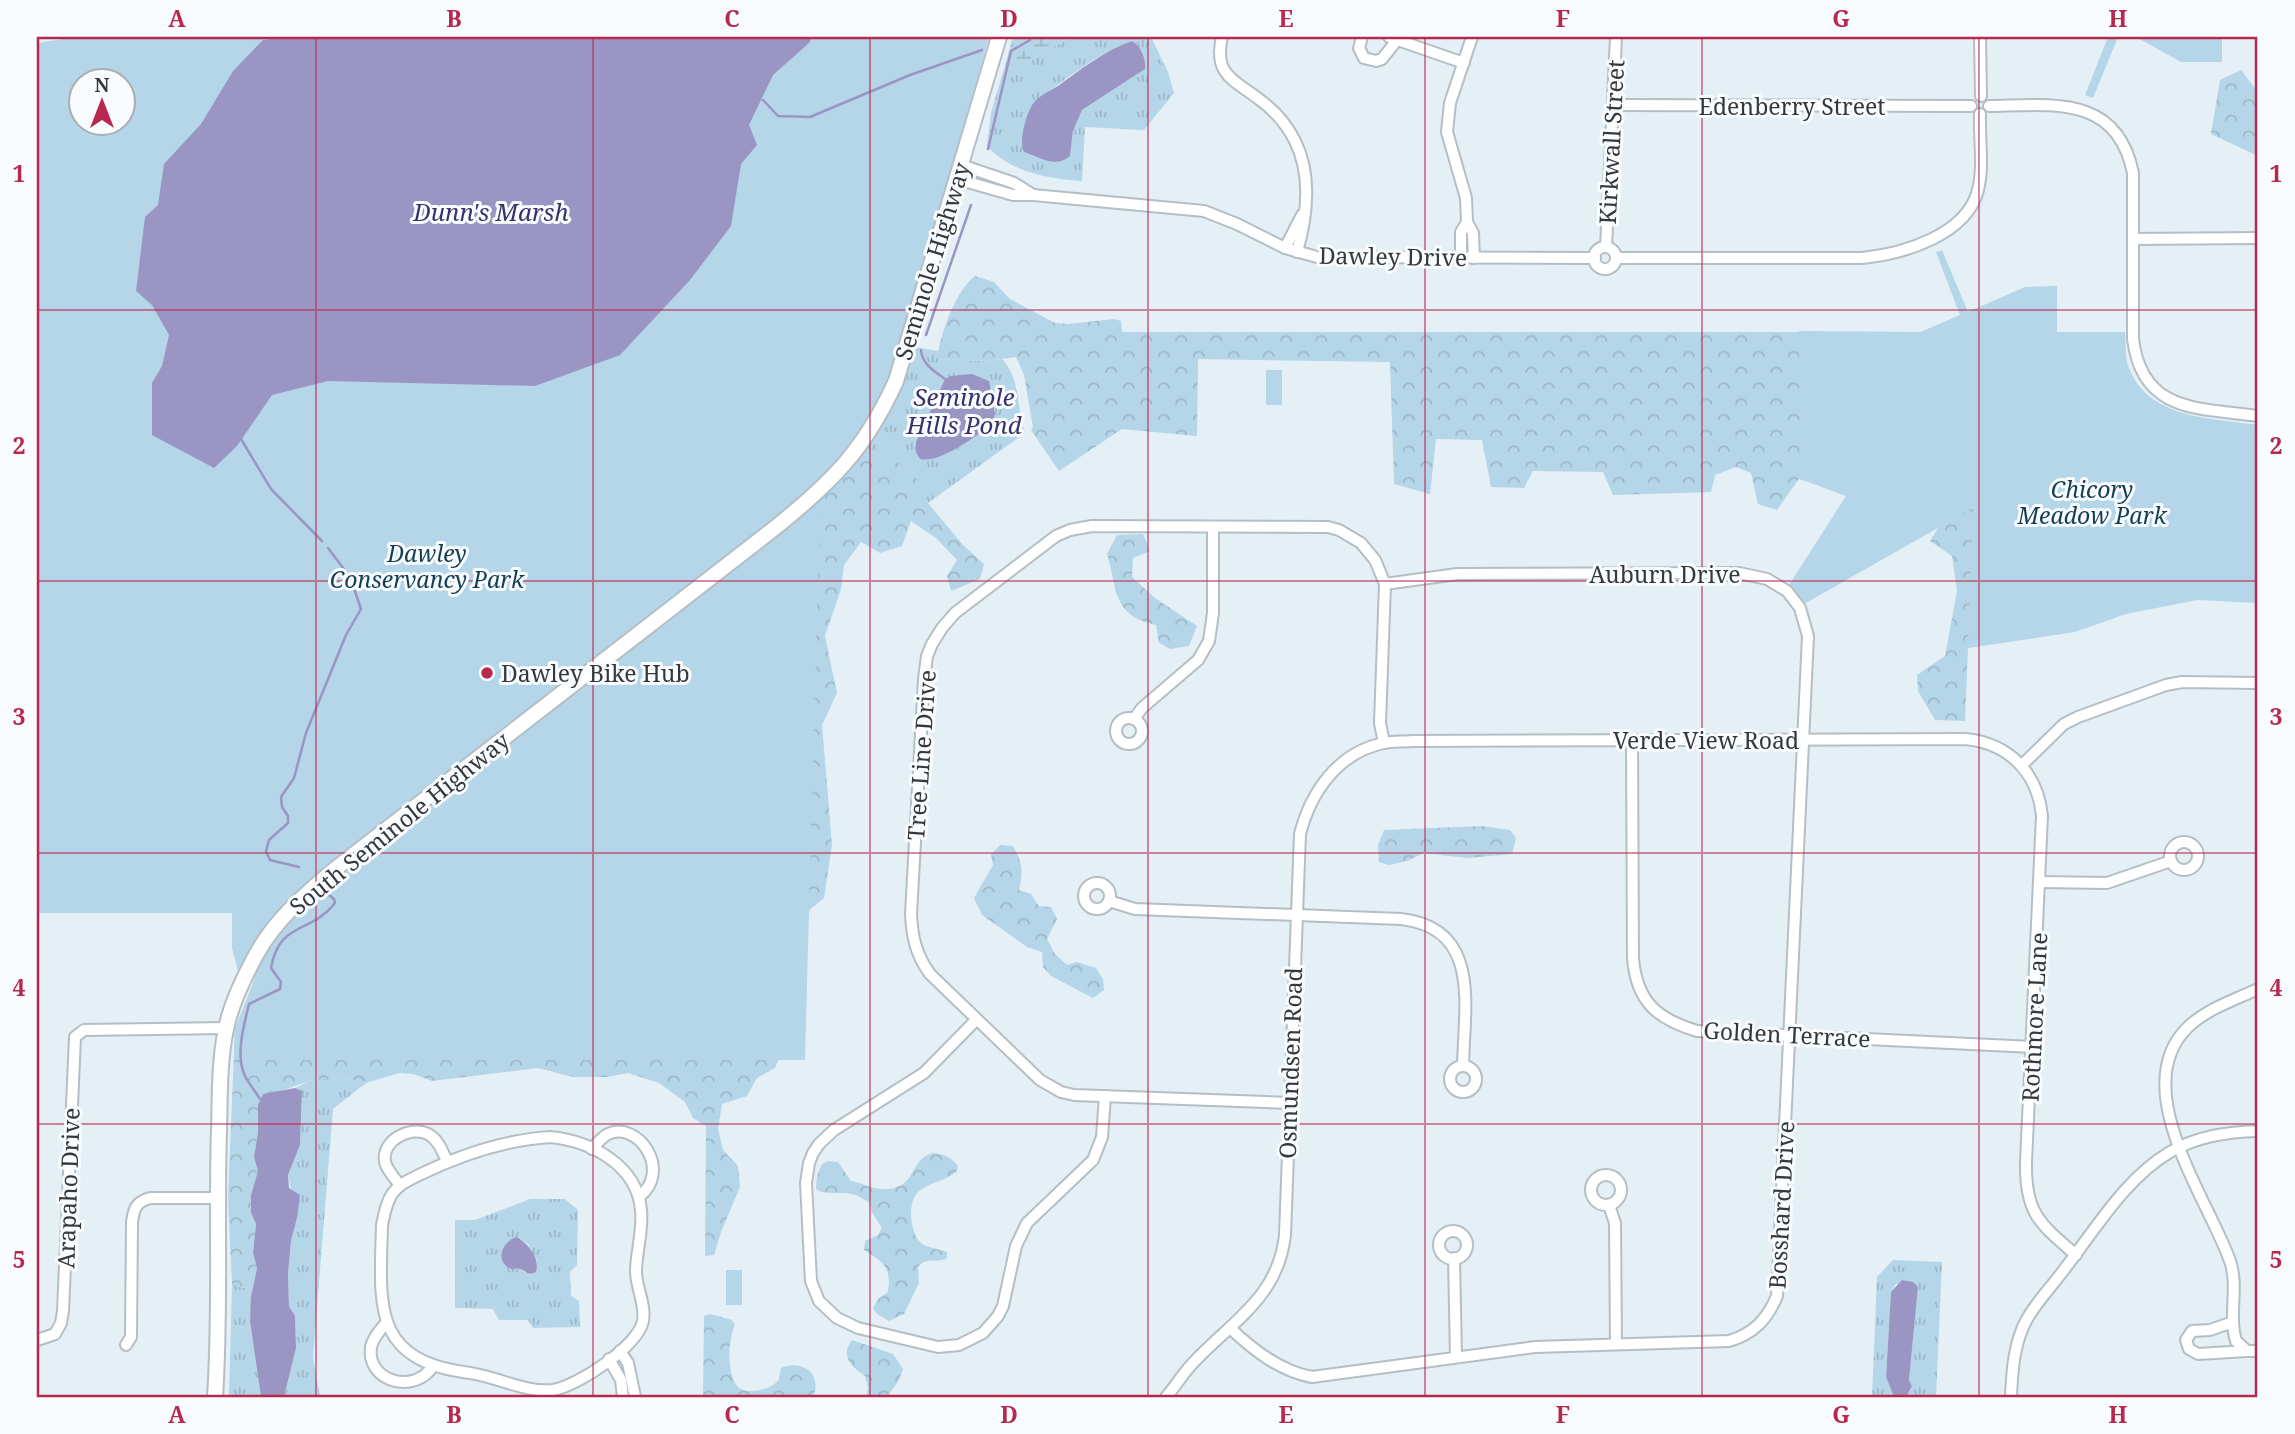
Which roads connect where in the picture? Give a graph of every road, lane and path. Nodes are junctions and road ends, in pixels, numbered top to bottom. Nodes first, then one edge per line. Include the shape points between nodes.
1 (999, 37) edge
2 (1222, 37) edge
3 (1362, 37) edge
4 (1472, 37) edge
5 (1616, 37) edge
6 (1980, 37) edge
7 (1393, 38) edge
8 (1464, 63) junction
9 (1613, 105) junction
10 (1980, 109) junction
11 (959, 172) junction
12 (1304, 212) junction
13 (1467, 222) junction
14 (2258, 238) edge
15 (2133, 239) junction
16 (1606, 247) junction
17 (1285, 248) junction
18 (1297, 252) junction
19 (1461, 258) junction
20 (1474, 258) junction
21 (1595, 258) junction
22 (1616, 258) junction
23 (2258, 416) edge
24 (1213, 527) junction
25 (1385, 584) junction
26 (609, 658) joint
27 (2258, 682) edge
28 (1134, 719) dead end
29 (1805, 739) junction
30 (1632, 740) junction
31 (1384, 743) junction
32 (2022, 765) junction
33 (2171, 861) dead end
34 (2041, 882) junction
35 (1109, 901) dead end
36 (1296, 916) junction
37 (2258, 989) edge
38 (976, 1020) junction
39 (226, 1028) junction
40 (1790, 1035) junction
41 (2033, 1047) junction
42 (1463, 1066) dead end
43 (1105, 1096) junction
44 (1289, 1103) junction
45 (2258, 1132) edge
46 (2180, 1147) junction
47 (592, 1149) junction
48 (447, 1161) junction
49 (400, 1185) junction
50 (639, 1197) junction
51 (217, 1198) junction
52 (1609, 1205) dead end
53 (2076, 1255) junction
54 (1454, 1258) dead end
55 (2234, 1322) junction
56 (386, 1323) junction
57 (1230, 1328) junction
58 (37, 1340) edge
59 (1616, 1344) junction
60 (126, 1345) dead end
61 (2253, 1351) edge
62 (620, 1352) junction
63 (1456, 1357) junction
64 (609, 1359) junction
65 (433, 1366) junction
66 (1177, 1384) junction
67 (215, 1397) edge
68 (623, 1397) edge
69 (635, 1397) edge
70 (1167, 1397) edge
71 (1176, 1397) edge
72 (2011, 1397) edge

1 - 11 street, Seminole Highway
2 - 12 street via 1220,57 1227,75 1271,109 1295,141 1306,179
3 - 7 street via 1359,48 1370,61 1382,59
4 - 8 street
5 - 9 street, Kirkwall Street
6 - 10 street via 1981,96 1986,98
7 - 8 street
8 - 13 street via 1450,103 1447,132 1466,198
9 - 10 street, Edenberry Street
9 - 16 street, Kirkwall Street
10 - 15 street, Edenberry Street via 2072,106 2103,121 2130,157
10 - 22 street via 1980,180 1970,211 1946,232 1902,250 1862,258
11 - 17 street, Dawley Drive via 1014,183 1033,195 1204,211
11 - 26 street, Seminole Highway via 896,381 853,454 811,499
12 - 17 street
12 - 18 street
13 - 19 street via 1461,232
13 - 20 street via 1473,233
14 - 15 street
15 - 23 street, Edenberry Street via 2133,340 2144,378 2172,402
16 - 21 street via 1598,250
16 - 22 street
17 - 18 street, Dawley Drive
18 - 19 street, Dawley Drive via 1336,258
19 - 20 street, Dawley Drive
20 - 21 street, Dawley Drive
21 - 22 street via 1604,268 1611,267
24 - 25 street, Tree Line Drive via 1339,530 1369,551
24 - 28 street via 1209,641 1189,670
24 - 38 street, Tree Line Drive via 1092,526 1070,530 1043,545 955,613 936,636 925,672 912,930 923,964
25 - 29 street, Auburn Drive via 1470,573 1723,573 1768,579 1795,600 1807,628
25 - 31 street, Tree Line Drive via 1380,723
26 - 39 street, South Seminole Highway via 301,898 256,954
27 - 32 street via 2182,682 2154,690 2064,724
29 - 30 street, Verde View Road
29 - 32 street, Verde View Road via 1974,740 2000,748
29 - 40 street, Bosshard Drive
30 - 31 street, Verde View Road
30 - 40 street, Golden Terrace via 1633,959 1635,978 1645,999 1673,1024 1697,1031
31 - 36 street, Osmundsen Road via 1342,763 1313,796 1300,834
32 - 34 street, Rothmore Lane via 2041,804
33 - 34 street via 2107,883
34 - 41 street, Rothmore Lane
35 - 36 street via 1135,909
36 - 42 street via 1416,921 1449,941 1464,972
36 - 44 street, Osmundsen Road
37 - 46 street via 2205,1013 2174,1046 2165,1084
38 - 43 street, Tree Line Drive via 1049,1086 1074,1095
38 - 43 street via 924,1073 834,1130 813,1153 806,1183 811,1281 819,1301 837,1318 858,1328 938,1347 959,1345 983,1333 1003,1306 1016,1246 1027,1223 1093,1160 1102,1138
39 - 51 street, South Seminole Highway
39 - 58 street, Arapaho Drive via 78,1032 74,1041 63,1311 55,1334
40 - 41 street, Golden Terrace
40 - 59 street, Bosshard Drive via 1779,1287 1773,1306 1753,1331 1729,1342
41 - 53 street, Rothmore Lane via 2027,1195 2039,1221
43 - 44 street, Tree Line Drive
44 - 57 street, Osmundsen Road via 1283,1249 1265,1292
45 - 46 street via 2219,1134
46 - 53 street via 2131,1183
46 - 55 street via 2232,1268
47 - 48 street via 565,1139 535,1138
47 - 50 street via 621,1167
47 - 50 street via 612,1132 624,1132 639,1141 651,1157 654,1176
48 - 49 street
48 - 49 street via 429,1134 401,1135 385,1158
49 - 56 street via 387,1203 382,1225 380,1293
50 - 62 street via 636,1273 643,1318 637,1335
51 - 60 street via 150,1198 135,1207 131,1337
51 - 67 street, South Seminole Highway
52 - 59 street via 1615,1223
53 - 72 street via 2026,1319 2016,1348
54 - 63 street
55 - 61 street via 2236,1341
55 - 61 street via 2192,1331 2187,1344 2199,1354
56 - 65 street via 414,1356
56 - 65 street via 371,1346 371,1357 383,1376 407,1383 421,1380
57 - 63 street, Bosshard Drive via 1280,1367 1312,1377
57 - 66 street, Osmundsen Road via 1190,1365
59 - 63 street, Bosshard Drive via 1535,1347
62 - 64 street
62 - 69 street via 628,1363
64 - 65 street via 578,1381 552,1390
64 - 68 street via 621,1380
66 - 70 street, Osmundsen Road
66 - 71 street

